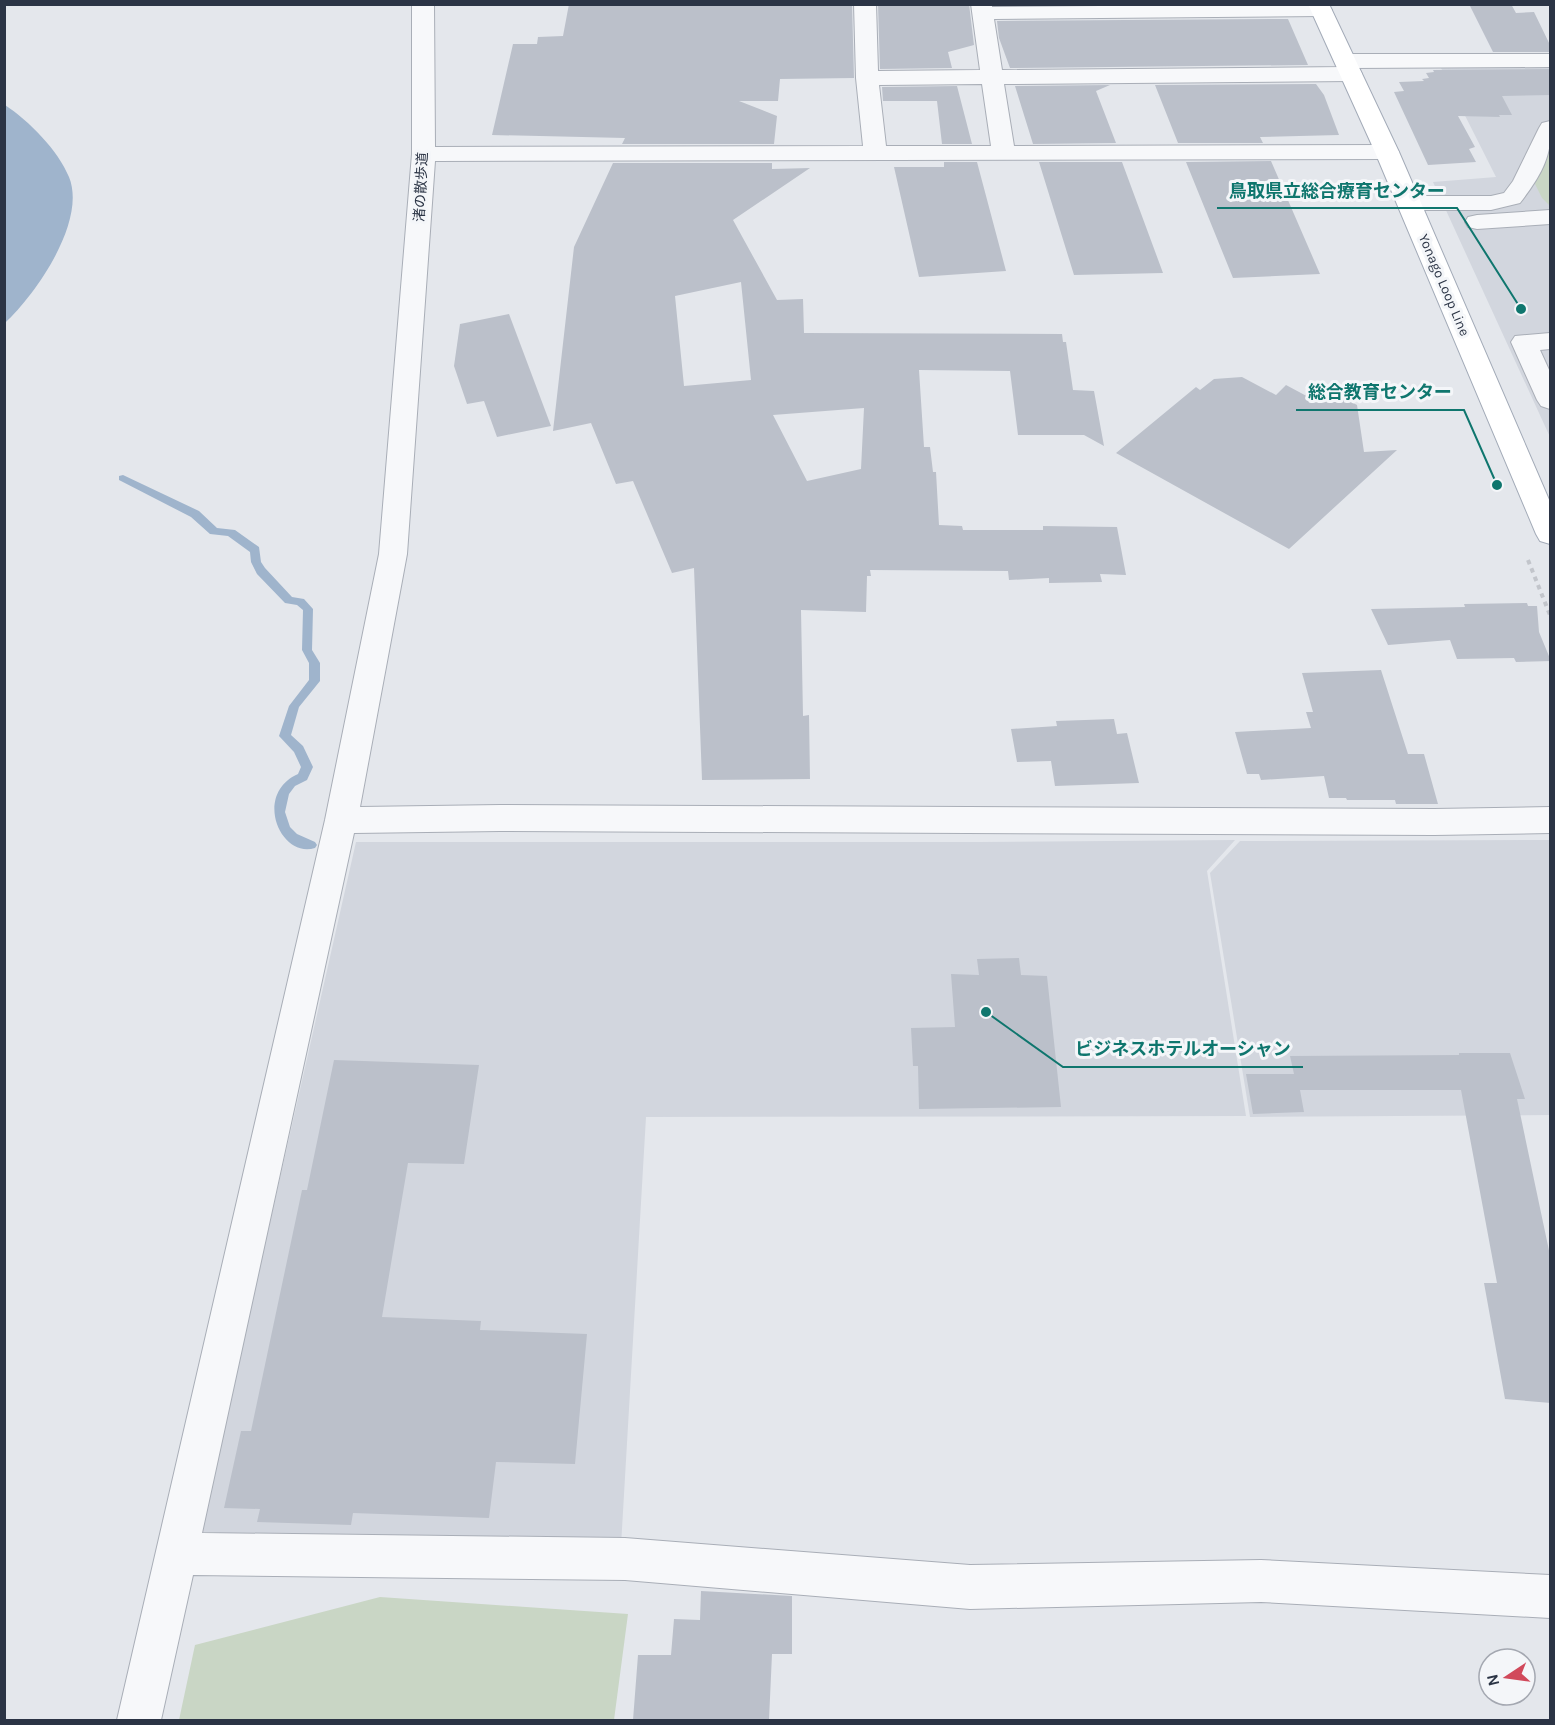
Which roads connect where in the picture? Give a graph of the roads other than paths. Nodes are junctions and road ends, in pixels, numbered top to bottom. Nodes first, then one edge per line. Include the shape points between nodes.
1 (423, 4) edge
2 (865, 4) edge
3 (1320, 7) edge
4 (981, 9) edge
5 (1551, 62) edge
6 (1348, 68) junction
7 (991, 76) junction
8 (867, 78) junction
9 (1551, 128) edge
10 (1387, 152) junction
11 (875, 153) junction
12 (433, 154) junction
13 (1004, 154) junction
14 (1414, 214) junction
15 (1549, 220) edge
16 (1551, 341) edge
17 (1551, 400) edge
18 (1551, 534) edge
19 (341, 820) junction
20 (1551, 820) edge
21 (176, 1554) junction
22 (1551, 1598) edge
23 (139, 1720) edge

1 - 12 street, 渚の散歩道
2 - 8 street
3 - 4 street
3 - 6 main road, Yonago Loop Line
4 - 7 street
5 - 6 street
6 - 7 street
6 - 10 main road, Yonago Loop Line
7 - 8 street
7 - 13 street
8 - 11 street
9 - 14 street via 1512,198
10 - 13 street
10 - 14 main road, Yonago Loop Line
11 - 12 street
11 - 13 street
12 - 19 street, 渚の散歩道 via 393,554
14 - 15 street
14 - 18 main road, Yonago Loop Line
16 - 17 street via 1524,342
19 - 20 street
19 - 21 street, 渚の散歩道
21 - 22 street via 625,1559 970,1587 1261,1581
21 - 23 street, 渚の散歩道

